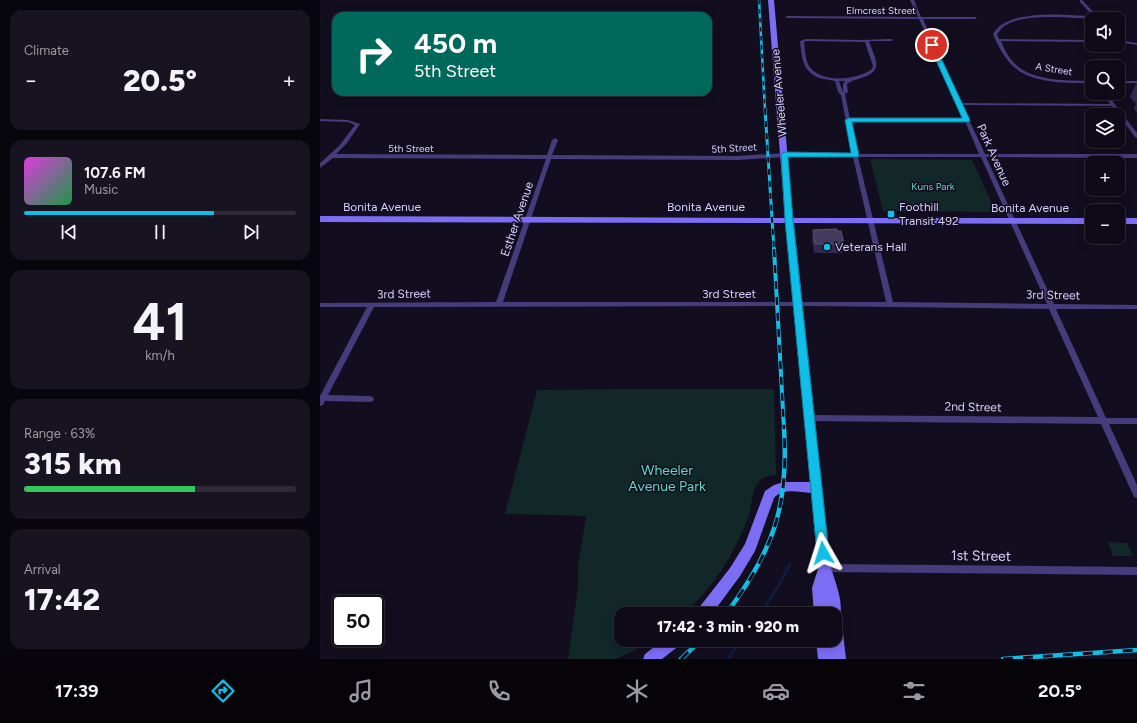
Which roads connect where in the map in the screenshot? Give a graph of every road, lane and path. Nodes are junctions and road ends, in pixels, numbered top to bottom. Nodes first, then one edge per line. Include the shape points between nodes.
1 (771, 0) edge
2 (912, 0) edge
3 (1081, 1) dead end
4 (1091, 12) edge
5 (787, 17) dead end
6 (920, 18) junction
7 (975, 18) dead end
8 (1085, 18) edge
9 (864, 40) junction
10 (891, 40) dead end
11 (998, 40) junction
12 (1085, 41) edge
13 (1125, 42) edge
14 (1137, 44) edge
15 (835, 79) junction
16 (848, 80) junction
17 (1085, 82) edge
18 (1125, 82) edge
19 (1137, 82) edge
20 (843, 94) junction
21 (1109, 100) edge
22 (959, 104) junction
23 (1113, 105) junction
24 (320, 120) edge
25 (849, 120) junction
26 (966, 120) junction
27 (1137, 136) edge
28 (555, 140) dead end
29 (785, 154) junction
30 (855, 155) junction
31 (332, 156) junction
32 (983, 156) junction
33 (1137, 156) edge
34 (550, 158) junction
35 (320, 166) edge
36 (320, 219) edge
37 (528, 219) junction
38 (789, 220) junction
39 (871, 220) junction
40 (1011, 220) junction
41 (1085, 221) edge
42 (1125, 221) edge
43 (1137, 221) edge
44 (500, 304) junction
45 (320, 305) edge
46 (798, 305) junction
47 (890, 305) junction
48 (371, 306) junction
49 (1051, 306) junction
50 (1137, 307) edge
51 (370, 399) dead end
52 (321, 401) edge
53 (810, 418) junction
54 (1103, 421) junction
55 (1137, 421) edge
56 (816, 488) junction
57 (1137, 494) edge
58 (824, 568) junction
59 (1137, 572) edge
60 (709, 607) edge
61 (820, 607) edge
62 (833, 607) edge
63 (666, 647) edge
64 (824, 647) edge
65 (838, 647) edge
66 (650, 659) edge
67 (825, 659) edge
68 (839, 659) edge

1 - 29 main road, Wheeler Avenue
2 - 6 street, Park Avenue
3 - 4 street
5 - 6 street, Elmcrest Street
6 - 7 street, Elmcrest Street
6 - 22 street, Park Avenue
8 - 11 street via 1042,17 1017,20 997,30 995,34
9 - 10 street
9 - 15 street via 802,41 808,68 814,73
9 - 16 street via 867,41 874,70 863,77
11 - 12 street
11 - 17 street, A Street via 1012,63 1028,73 1059,81
13 - 14 street
15 - 16 street
15 - 20 street
16 - 20 street via 845,84 846,92
18 - 19 street
20 - 25 street
21 - 23 street
22 - 23 street
22 - 26 street, Park Avenue
23 - 27 street
24 - 31 street via 358,124 351,136
25 - 26 street
25 - 30 street
26 - 32 street, Park Avenue
28 - 34 street, Esther Avenue
29 - 30 street, 5th Street
29 - 34 street, 5th Street via 737,158
29 - 38 main road, Wheeler Avenue
30 - 32 street, 5th Street
30 - 39 street
31 - 34 street, 5th Street
31 - 35 street
32 - 33 street, 5th Street
32 - 40 street, Park Avenue
34 - 37 street, Esther Avenue
36 - 37 main road, Bonita Avenue
37 - 38 main road, Bonita Avenue
37 - 44 street, Esther Avenue
38 - 39 main road, Bonita Avenue
38 - 46 main road, Wheeler Avenue
39 - 40 main road, Bonita Avenue
39 - 47 street
40 - 41 main road, Bonita Avenue
40 - 49 street, Park Avenue
42 - 43 main road
44 - 46 street, 3rd Street
44 - 48 street, 3rd Street
45 - 48 street, 3rd Street
46 - 47 street, 3rd Street
46 - 53 main road, Wheeler Avenue
47 - 49 street, 3rd Street
48 - 52 street
49 - 50 street, 3rd Street
49 - 54 street, Park Avenue
51 - 52 street
53 - 54 street, 2nd Street
53 - 56 main road, Wheeler Avenue
54 - 55 street, 2nd Street
54 - 57 street, Park Avenue
56 - 58 main road, Wheeler Avenue
56 - 60 main road via 784,487 772,490 750,547
58 - 59 street, 1st Street
58 - 61 main road, Wheeler Avenue via 819,588
58 - 62 main road, Wheeler Avenue via 831,588
63 - 66 main road
64 - 67 main road
65 - 68 main road

